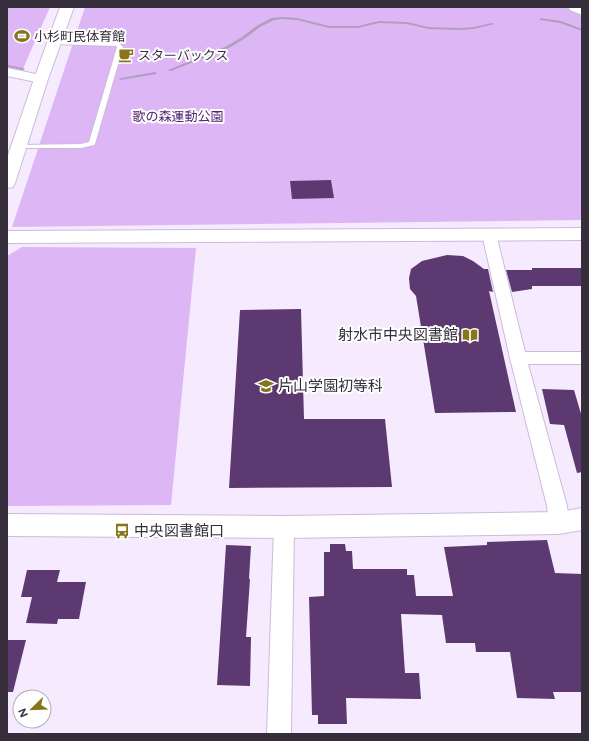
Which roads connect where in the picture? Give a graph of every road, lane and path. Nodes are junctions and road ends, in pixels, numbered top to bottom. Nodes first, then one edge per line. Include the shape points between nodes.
1 (67, 7) edge
2 (575, 7) edge
3 (582, 11) edge
4 (54, 43) junction
5 (7, 72) edge
6 (41, 79) junction
7 (13, 147) edge
8 (7, 183) edge
9 (489, 234) junction
10 (582, 234) edge
11 (7, 237) edge
12 (518, 358) junction
13 (582, 358) edge
14 (575, 519) edge
15 (7, 525) edge
16 (284, 527) junction
17 (279, 734) edge

1 - 4 street
2 - 3 street
4 - 6 street
4 - 7 lane via 106,43 118,44 120,47 92,144
5 - 6 street
6 - 7 street
7 - 8 street
9 - 10 street
9 - 11 street
9 - 12 street
12 - 13 street
12 - 14 street via 557,506
14 - 16 street
15 - 16 street
16 - 17 street

